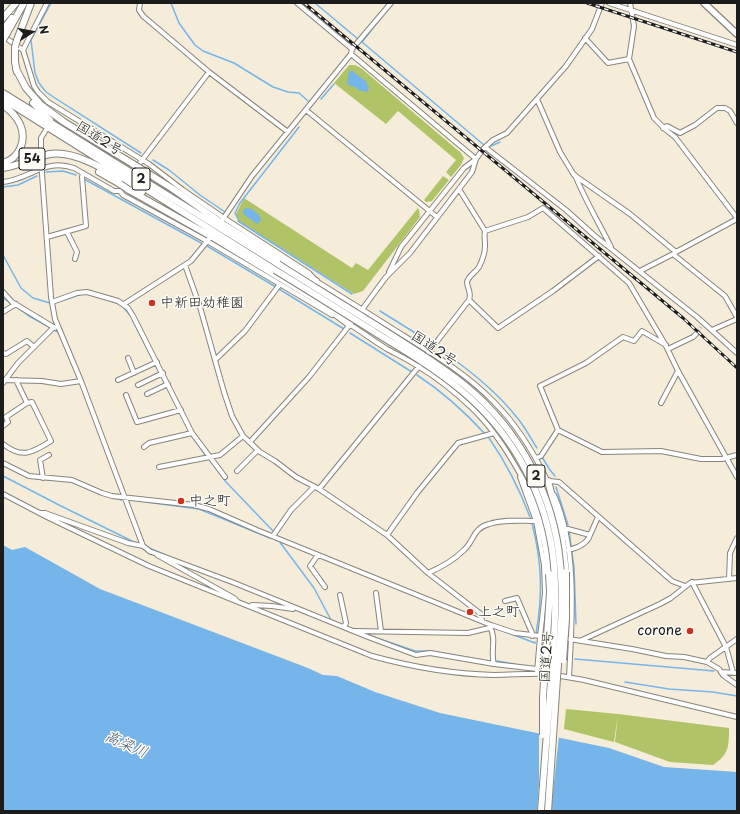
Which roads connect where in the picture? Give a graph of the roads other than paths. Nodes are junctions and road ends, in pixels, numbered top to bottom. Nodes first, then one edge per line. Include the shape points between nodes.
1 (16, 3) edge
2 (31, 3) edge
3 (47, 3) edge
4 (140, 3) edge
5 (297, 3) edge
6 (391, 3) edge
7 (602, 3) edge
8 (610, 3) edge
9 (630, 3) edge
10 (704, 3) edge
11 (24, 4) edge
12 (632, 11) junction
13 (3, 18) edge
14 (4, 33) edge
15 (737, 34) edge
16 (585, 38) junction
17 (3, 40) edge
18 (737, 45) edge
19 (23, 50) junction
20 (352, 52) junction
21 (629, 60) junction
22 (16, 69) junction
23 (209, 72) junction
24 (3, 93) edge
25 (537, 98) junction
26 (3, 99) edge
27 (3, 105) edge
28 (306, 110) junction
29 (737, 122) edge
30 (54, 125) junction
31 (663, 128) junction
32 (46, 130) dead end
33 (288, 132) junction
34 (485, 147) junction
35 (41, 151) dead end
36 (62, 154) junction
37 (476, 159) junction
38 (41, 160) dead end
39 (142, 160) junction
40 (3, 163) edge
41 (136, 167) junction
42 (3, 168) edge
43 (42, 168) junction
44 (83, 173) junction
45 (574, 175) junction
46 (3, 182) edge
47 (123, 188) junction
48 (459, 189) junction
49 (430, 211) junction
50 (437, 217) junction
51 (223, 219) junction
52 (737, 219) edge
53 (209, 229) junction
54 (485, 231) junction
55 (67, 232) junction
56 (47, 237) junction
57 (208, 240) junction
58 (612, 249) junction
59 (675, 253) junction
60 (599, 256) junction
61 (75, 259) dead end
62 (185, 265) junction
63 (277, 267) junction
64 (640, 271) junction
65 (386, 277) junction
66 (316, 281) junction
67 (280, 284) junction
68 (3, 292) edge
69 (469, 300) junction
70 (52, 303) junction
71 (124, 304) junction
72 (15, 305) junction
73 (362, 309) junction
74 (3, 312) edge
75 (737, 318) edge
76 (350, 325) junction
77 (53, 328) junction
78 (59, 329) junction
79 (712, 330) junction
80 (697, 332) tunnel mouth
81 (34, 347) junction
82 (667, 347) junction
83 (430, 352) junction
84 (3, 353) edge
85 (737, 353) edge
86 (128, 358) dead end
87 (215, 360) junction
88 (155, 363) junction
89 (419, 366) junction
90 (678, 371) junction
91 (134, 372) junction
92 (161, 374) junction
93 (16, 380) junction
94 (118, 380) dead end
95 (4, 381) edge
96 (81, 381) junction
97 (138, 385) dead end
98 (167, 385) junction
99 (147, 394) dead end
100 (126, 395) dead end
101 (27, 403) junction
102 (661, 403) dead end
103 (179, 410) junction
104 (3, 426) edge
105 (558, 430) junction
106 (190, 433) junction
107 (494, 433) junction
108 (243, 436) junction
109 (250, 442) junction
110 (3, 444) edge
111 (144, 447) dead end
112 (258, 450) junction
113 (49, 455) dead end
114 (737, 455) edge
115 (209, 458) junction
116 (536, 458) junction
117 (726, 458) junction
118 (3, 463) edge
119 (159, 467) dead end
120 (518, 469) junction
121 (237, 471) dead end
122 (225, 477) dead end
123 (737, 477) edge
124 (43, 478) junction
125 (548, 481) junction
126 (314, 487) junction
127 (528, 488) junction
128 (319, 489) junction
129 (3, 494) edge
130 (125, 498) junction
131 (39, 513) junction
132 (598, 516) junction
133 (536, 521) junction
134 (565, 529) junction
135 (386, 535) junction
136 (590, 535) junction
137 (272, 536) junction
138 (737, 538) edge
139 (143, 546) junction
140 (571, 549) junction
141 (149, 550) junction
142 (318, 555) junction
143 (428, 573) junction
144 (737, 578) edge
145 (729, 579) junction
146 (692, 582) junction
147 (685, 586) junction
148 (325, 587) dead end
149 (376, 593) dead end
150 (340, 594) dead end
151 (504, 601) dead end
152 (238, 602) junction
153 (544, 604) junction
154 (571, 605) junction
155 (251, 607) junction
156 (299, 610) junction
157 (482, 621) junction
158 (344, 626) junction
159 (491, 626) junction
160 (352, 631) junction
161 (381, 631) junction
162 (532, 636) junction
163 (540, 637) junction
164 (571, 639) junction
165 (737, 639) edge
166 (581, 640) junction
167 (726, 647) junction
168 (707, 662) junction
169 (494, 664) junction
170 (537, 672) junction
171 (721, 672) junction
172 (734, 672) edge
173 (569, 677) junction
174 (737, 685) edge
175 (737, 717) edge
176 (547, 775) junction
177 (541, 811) edge
178 (548, 811) edge

1 - 13 highway
2 - 22 highway, bridge via 16,40
3 - 19 street
4 - 23 street via 139,10 142,16
5 - 20 street
6 - 20 street
7 - 16 street via 592,29
8 - 12 street
9 - 12 street
10 - 15 main road
11 - 14 highway
12 - 18 street
12 - 21 street via 634,26
14 - 17 highway, bridge
14 - 19 street
16 - 21 street via 608,63
16 - 25 street via 566,66
19 - 39 street via 34,86 58,111
20 - 28 street
20 - 37 street
21 - 31 street via 654,118
22 - 30 highway via 29,97
22 - 41 highway via 26,88 41,105
23 - 33 street
23 - 39 street
24 - 30 highway, 国道2号 / 2
25 - 34 street via 507,133
25 - 45 street via 560,152
26 - 53 highway, 国道2号 / 2
27 - 40 highway via 20,124 23,139 18,153
28 - 33 street
28 - 49 street
29 - 31 street via 730,111 717,108 680,133 667,126
30 - 63 highway, 国道2号 / 2
31 - 52 street via 675,137
32 - 35 street via 41,138
33 - 51 street via 252,176
34 - 37 street
34 - 58 street
36 - 42 highway, 54 via 44,155
36 - 47 highway via 77,159
36 - 53 highway, 54 via 91,163
37 - 48 street via 472,172
37 - 49 street via 464,168
38 - 43 street
39 - 41 street
39 - 51 street
41 - 66 highway
43 - 44 street via 60,165
43 - 46 street
43 - 56 street
44 - 47 street via 114,190
44 - 55 street via 86,226
45 - 58 street
45 - 59 street via 630,214
47 - 57 street via 123,195
47 - 76 highway via 214,238 312,298
48 - 50 street
48 - 54 street
49 - 50 street
49 - 65 street via 401,248
50 - 65 street via 410,253
51 - 66 street via 309,273
52 - 59 street
53 - 63 highway, 国道2号 / 2
54 - 60 street via 528,218 543,208
54 - 69 street via 484,255 467,283 471,294
55 - 56 street
55 - 61 street via 77,252
56 - 70 street
57 - 62 street
57 - 67 street
58 - 64 street
59 - 64 street
59 - 75 street via 725,296
60 - 69 street via 498,328
60 - 82 street via 629,283
62 - 71 street
62 - 87 street
63 - 176 highway, 国道2号 / 2, bridge via 458,387 498,427 525,469 545,516 555,579
64 - 79 street via 703,326
65 - 73 street
66 - 73 street
67 - 76 street
67 - 87 street via 245,331
68 - 72 street
69 - 83 street
70 - 71 street via 85,292
70 - 78 street
71 - 88 street via 133,316
72 - 74 street
72 - 77 street
73 - 76 street
73 - 83 street
75 - 79 street
76 - 89 street
76 - 109 street via 309,377
77 - 78 street
77 - 81 street
78 - 96 street
79 - 85 street
80 - 82 street via 693,337
81 - 84 street via 27,341 6,354
81 - 95 street
82 - 90 street
82 - 105 street via 642,331 634,341 623,337 586,363 540,386
83 - 89 street
83 - 116 street via 494,402
86 - 91 street
87 - 108 street via 232,416
88 - 91 street
88 - 92 street
89 - 107 street via 459,396
89 - 128 street
90 - 102 street
90 - 117 street
91 - 94 street
92 - 97 street
92 - 98 street
93 - 95 street
93 - 96 street via 61,384
93 - 101 street
96 - 130 street
98 - 99 street
98 - 103 street
100 - 103 street via 138,422
101 - 104 street via 6,417 8,422
101 - 110 street via 32,402 50,441 24,454
103 - 106 street
105 - 116 street
105 - 117 street via 602,452 661,451 701,459
106 - 111 street via 149,443
106 - 115 street
107 - 120 street
107 - 135 street via 458,443
108 - 109 street
108 - 115 street via 220,455
109 - 112 street
112 - 121 street
112 - 126 street
113 - 124 street via 40,460
114 - 117 street
115 - 119 street
115 - 122 street
116 - 125 street
117 - 123 street
118 - 124 street via 29,476
120 - 127 street
120 - 133 street
124 - 130 street via 72,480 102,493
125 - 127 street
125 - 132 street via 560,482
125 - 134 street
125 - 176 highway, bridge via 561,530 567,603 555,752
126 - 128 street
126 - 137 street via 290,510
127 - 176 highway, bridge via 541,526 549,574 544,697
128 - 135 street
129 - 131 street
130 - 137 street via 194,505
130 - 139 street
131 - 139 street
131 - 152 street via 149,566
132 - 136 street
132 - 147 street via 672,581
133 - 143 street via 505,521 482,527 475,532 466,549 452,562
133 - 153 street via 544,565
134 - 136 street
134 - 140 street
135 - 143 street
136 - 140 street via 586,541
137 - 142 street
138 - 145 street via 730,553
139 - 141 street
140 - 154 street
141 - 152 street
141 - 156 street
142 - 148 street via 310,566
142 - 157 street
143 - 157 street via 481,614
144 - 145 street
145 - 146 street
146 - 147 street
146 - 167 street
147 - 166 street via 660,604
149 - 161 street
150 - 158 street via 346,623
151 - 162 street via 517,598
152 - 155 street
153 - 154 street
153 - 163 street
154 - 164 street
155 - 156 street via 272,606
155 - 170 street via 365,653 403,664 493,675
156 - 158 street
157 - 159 street
158 - 160 street
159 - 161 street via 468,633
159 - 162 street
159 - 169 street
160 - 161 street
160 - 169 street via 416,655 430,653
162 - 163 street
163 - 164 street
163 - 170 street
164 - 166 street
164 - 173 street
165 - 167 street
166 - 168 street
167 - 168 street
167 - 172 street
168 - 171 street
169 - 170 street
170 - 173 street
171 - 172 street
171 - 174 street
173 - 175 street
176 - 177 highway, 国道2号 / 2, bridge
176 - 178 highway, 国道2号 / 2, bridge

